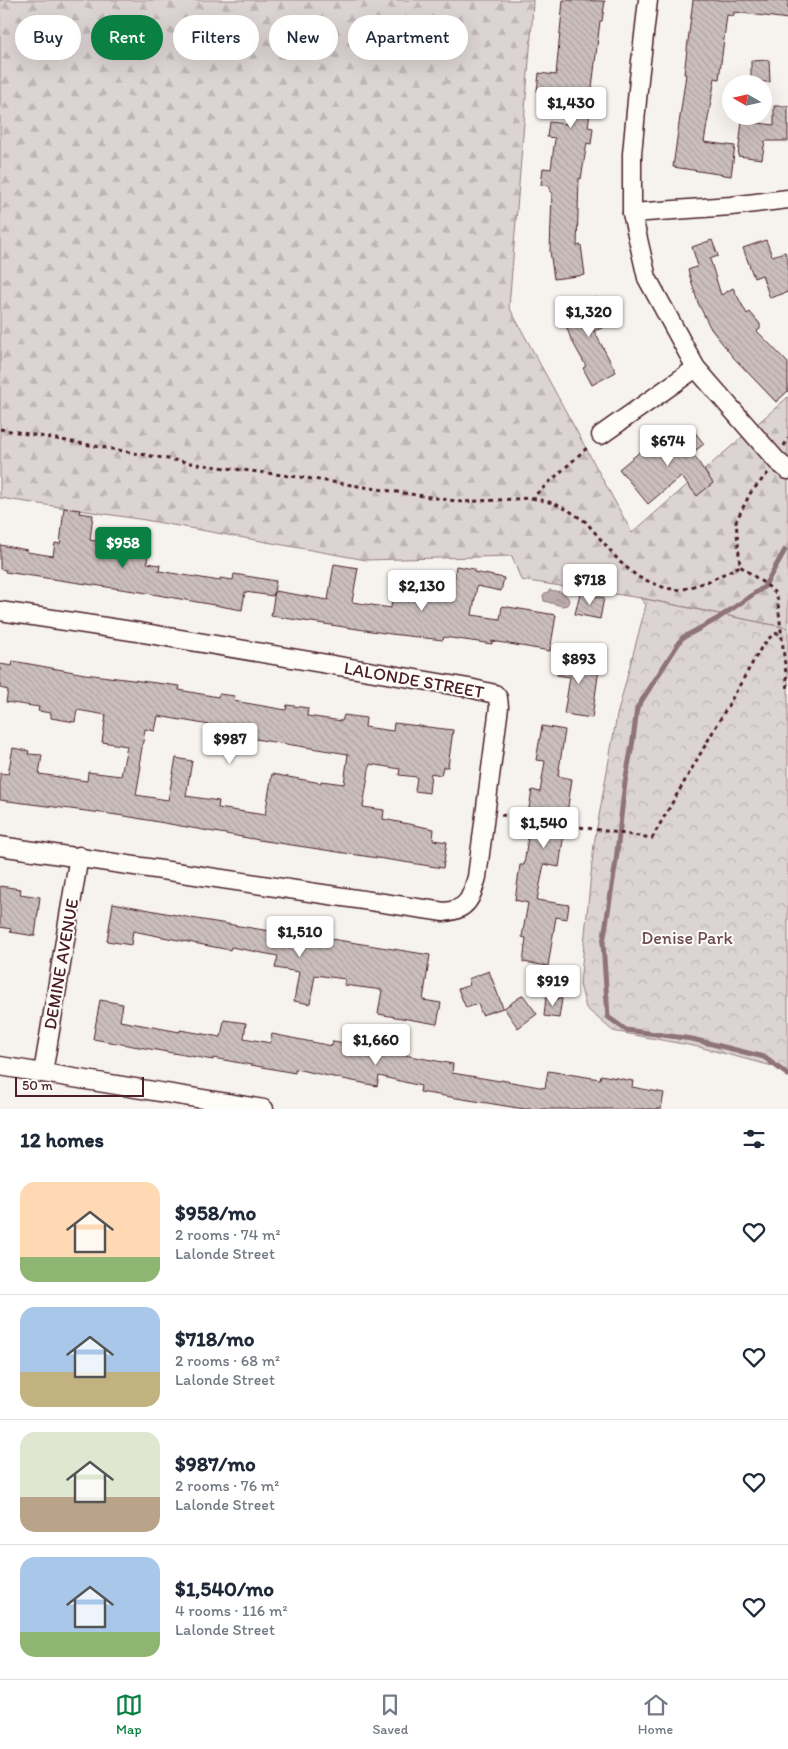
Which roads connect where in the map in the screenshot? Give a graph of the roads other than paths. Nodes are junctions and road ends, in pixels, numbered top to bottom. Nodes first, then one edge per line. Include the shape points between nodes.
1 (648, 0) edge
2 (788, 199) edge
3 (632, 213) junction
4 (696, 368) junction
5 (601, 435) road end
6 (783, 465) edge
7 (0, 611) edge
8 (0, 846) edge
9 (79, 856) junction
10 (0, 1066) edge
11 (42, 1073) junction
12 (254, 1108) edge

1 - 3 street via 632,154
2 - 3 street
3 - 4 street via 647,278
4 - 5 street
4 - 6 street
7 - 9 street, LALONDE STREET via 460,686 495,694 498,698 477,878 472,896 463,908 444,912
8 - 9 street, LALONDE STREET
9 - 11 street, DEMINE AVENUE
10 - 11 street
11 - 12 street

